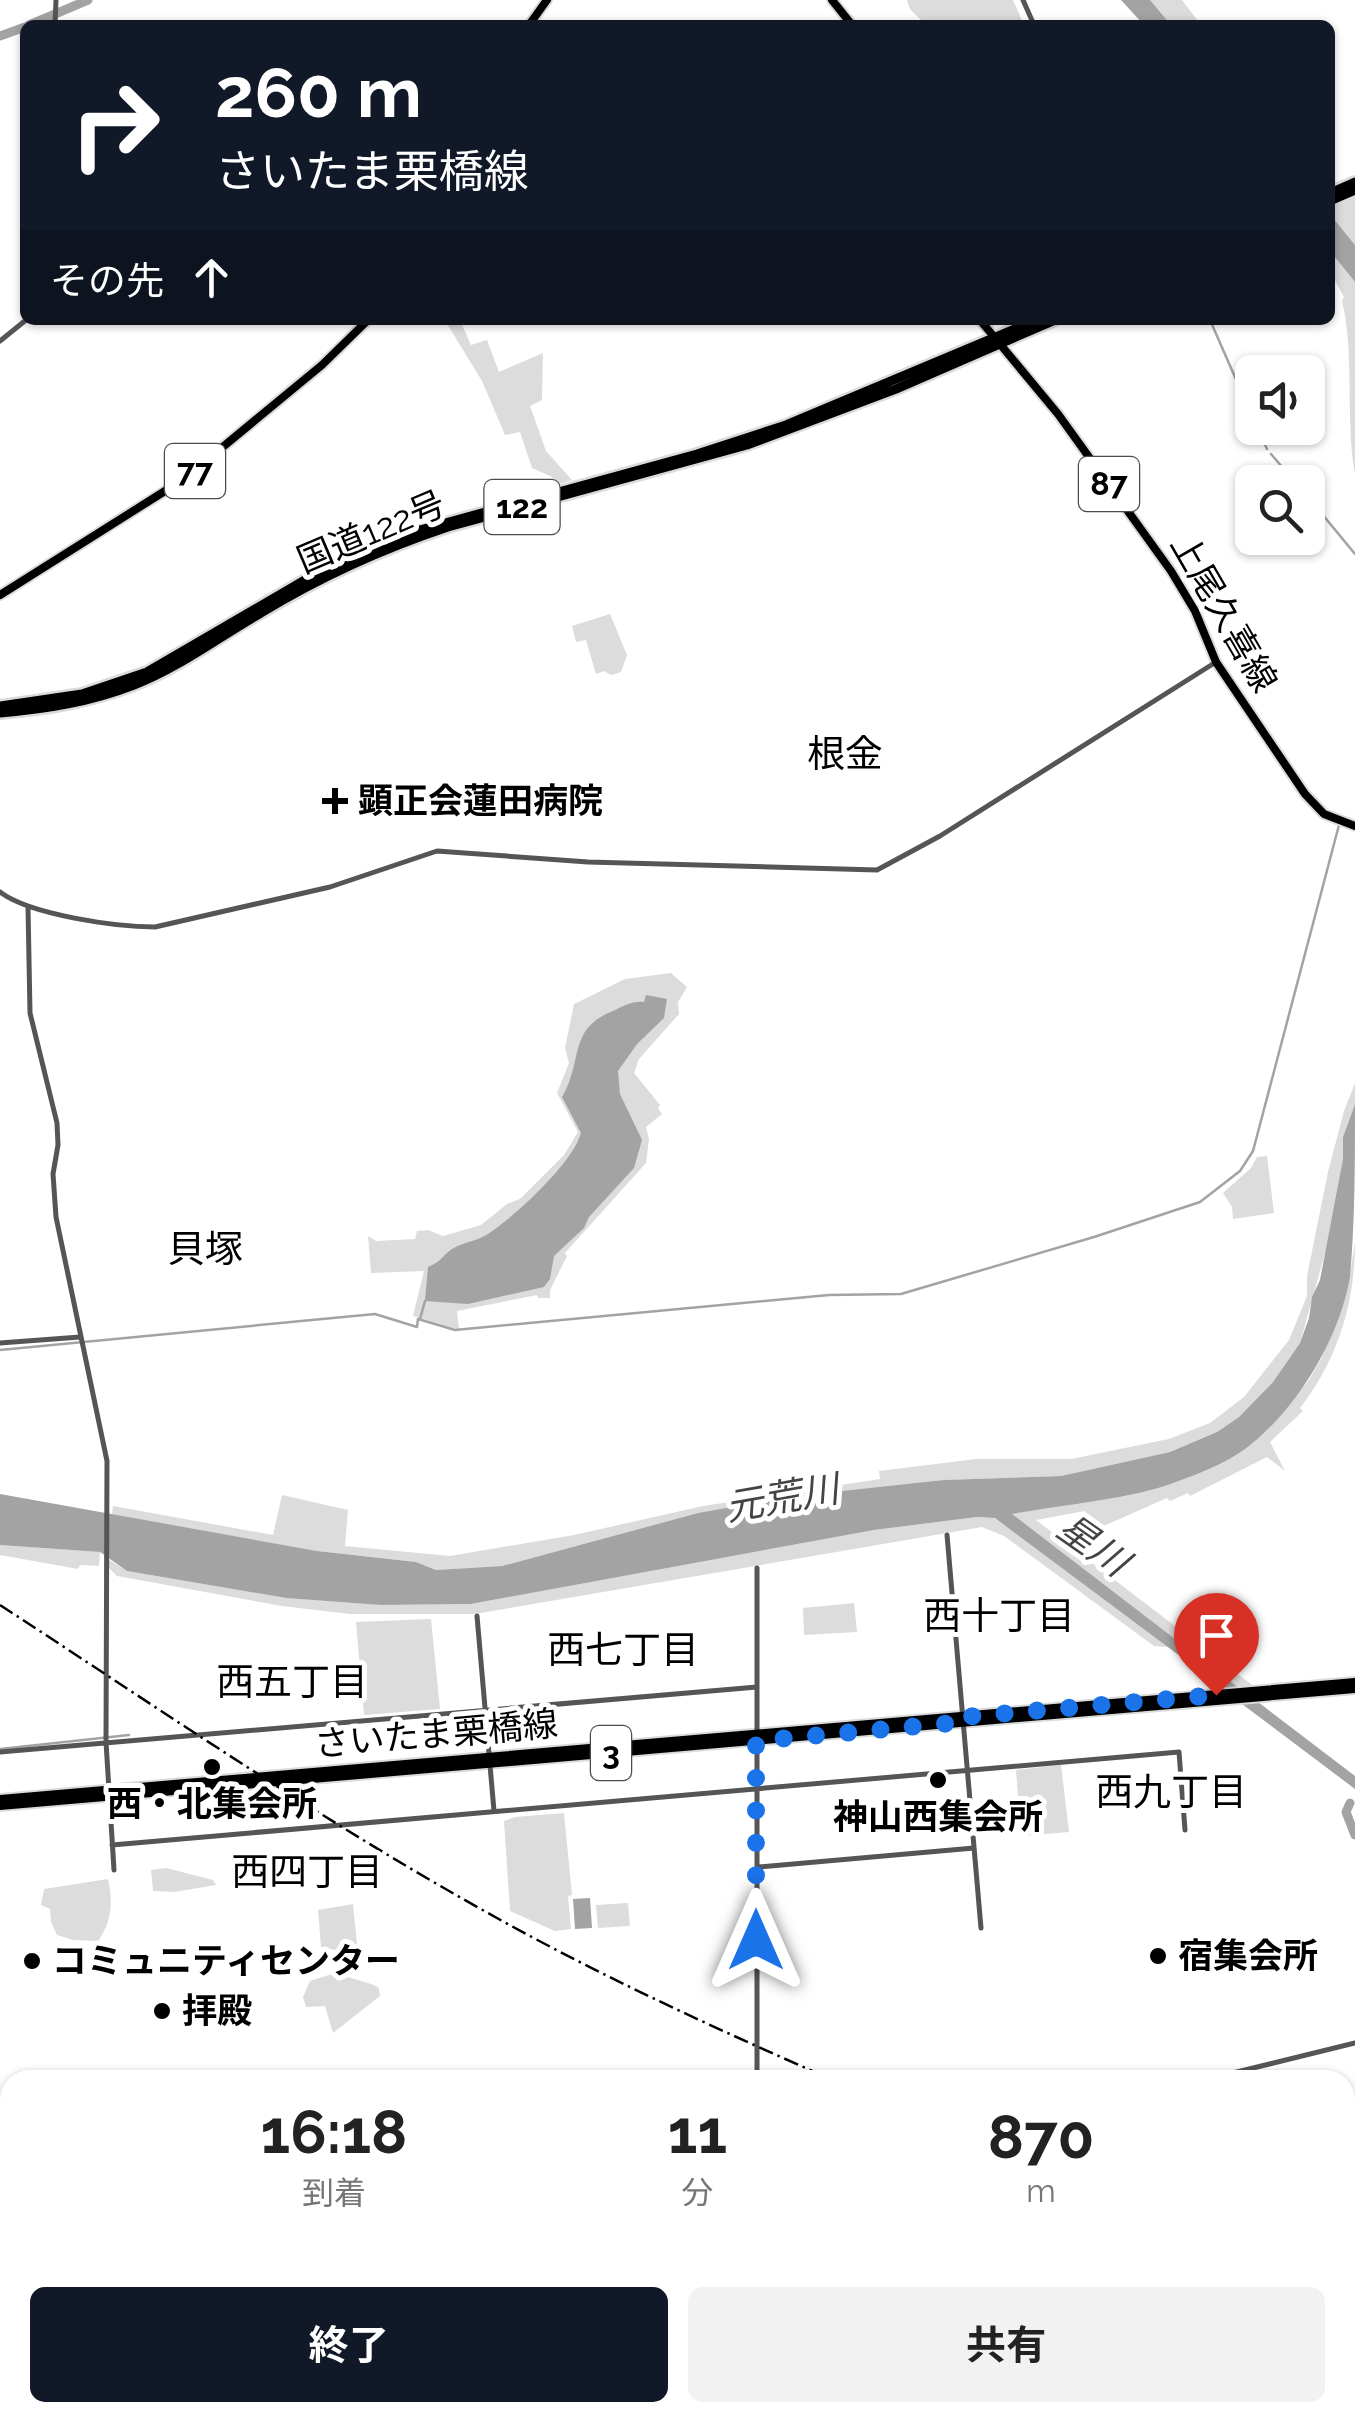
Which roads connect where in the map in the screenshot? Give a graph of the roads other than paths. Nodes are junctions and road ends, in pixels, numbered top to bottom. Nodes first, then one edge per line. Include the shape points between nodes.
1 (832, 0) edge
2 (848, 20) edge
3 (20, 325) edge
4 (363, 325) edge
5 (984, 325) edge
6 (1027, 325) edge
7 (1041, 325) edge
8 (997, 341) junction
9 (0, 342) edge
10 (0, 594) edge
11 (1216, 662) junction
12 (0, 710) edge
13 (1355, 826) edge
14 (0, 892) edge
15 (28, 907) junction
16 (80, 1337) junction
17 (0, 1344) edge
18 (946, 1535) dead end
19 (756, 1568) dead end
20 (477, 1616) dead end
21 (1355, 1685) edge
22 (756, 1687) junction
23 (485, 1709) junction
24 (963, 1719) junction
25 (756, 1738) junction
26 (106, 1742) junction
27 (0, 1752) edge
28 (490, 1760) junction
29 (968, 1770) junction
30 (756, 1789) junction
31 (108, 1794) junction
32 (0, 1803) edge
33 (494, 1811) junction
34 (1185, 1830) dead end
35 (112, 1845) junction
36 (974, 1848) junction
37 (756, 1867) junction
38 (114, 1870) dead end
39 (981, 1928) dead end
40 (1355, 2043) edge
41 (756, 2070) edge
42 (1245, 2070) edge

1 - 2 main road
3 - 9 street
4 - 10 main road, 77 via 184,479
5 - 8 main road, 上尾久喜線 / 87
6 - 8 highway, 国道122号 / 122
7 - 8 highway, 国道122号 / 122
8 - 11 main road, 上尾久喜線 / 87 via 1171,571
8 - 12 highway, 国道122号 / 122 via 744,440 398,536 317,573 147,672 82,694
11 - 13 main road, 上尾久喜線 / 87 via 1312,803
11 - 15 street via 877,870 438,851 330,887 165,926 126,926
14 - 15 street
15 - 16 street via 30,1013 57,1123 53,1189
16 - 17 street
16 - 26 street via 107,1461
18 - 24 street
19 - 22 street
20 - 23 street
21 - 24 main road, さいたま栗橋線 / 3
22 - 23 street
22 - 25 street
23 - 26 street
23 - 28 street
24 - 25 main road, さいたま栗橋線 / 3
24 - 29 street
25 - 28 main road, さいたま栗橋線 / 3
25 - 30 street
26 - 27 street
26 - 31 street
28 - 31 main road, さいたま栗橋線 / 3
28 - 33 street
29 - 30 street
29 - 34 street via 1179,1752
29 - 36 street
30 - 33 street
30 - 37 street
31 - 32 main road, さいたま栗橋線 / 3
31 - 35 street
33 - 35 street
35 - 38 street
36 - 37 street
36 - 39 street
37 - 41 street
40 - 42 street

